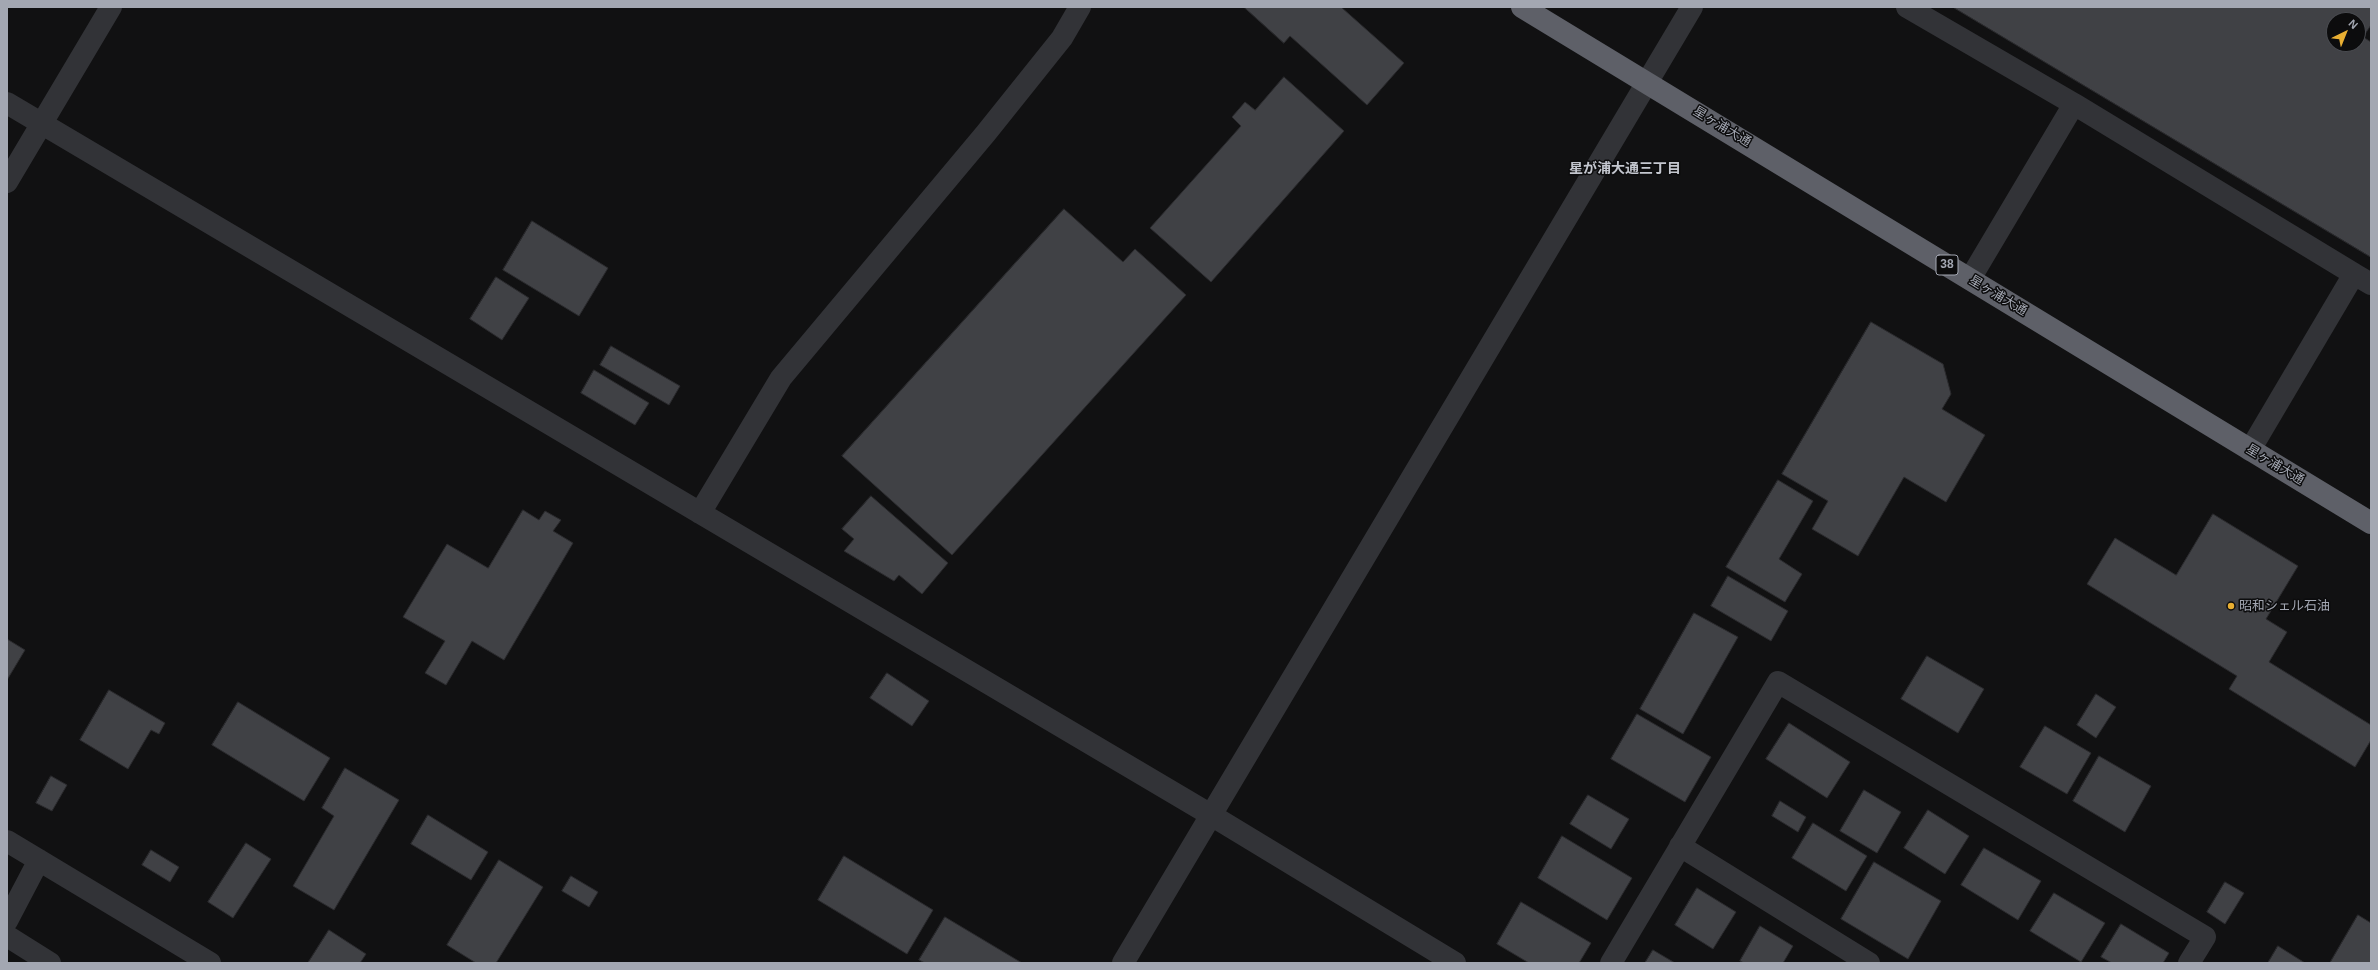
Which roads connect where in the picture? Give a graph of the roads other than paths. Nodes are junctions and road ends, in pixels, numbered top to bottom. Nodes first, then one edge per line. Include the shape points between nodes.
1 (111, 7) edge
2 (1080, 7) edge
3 (1522, 7) edge
4 (1692, 7) edge
5 (1907, 7) edge
6 (1647, 82) junction
7 (7, 103) edge
8 (2074, 104) junction
9 (41, 124) junction
10 (7, 182) edge
11 (1970, 279) junction
12 (2363, 279) edge
13 (2250, 450) junction
14 (700, 513) junction
15 (2371, 524) edge
16 (1211, 815) junction
17 (7, 841) edge
18 (1680, 846) junction
19 (39, 860) junction
20 (7, 921) edge
21 (7, 936) edge
22 (50, 963) edge
23 (210, 963) edge
24 (1123, 963) edge
25 (1455, 963) edge
26 (1611, 963) edge
27 (1869, 963) edge
28 (2189, 963) edge

1 - 9 street
2 - 14 street via 1062,38 991,127 781,378
3 - 6 highway, 星ヶ浦大通 / 38
4 - 6 street
5 - 8 street
6 - 11 highway, 星ヶ浦大通 / 38
6 - 16 street
7 - 9 street
8 - 11 street
8 - 12 street
9 - 10 street
9 - 14 street
11 - 13 highway, 星ヶ浦大通 / 38
12 - 13 street
13 - 15 highway, 星ヶ浦大通 / 38
14 - 16 street
16 - 24 street
16 - 25 street
17 - 19 street
18 - 26 street
18 - 27 street
18 - 28 street via 1778,682 2205,937
19 - 20 street
19 - 23 street
21 - 22 street

